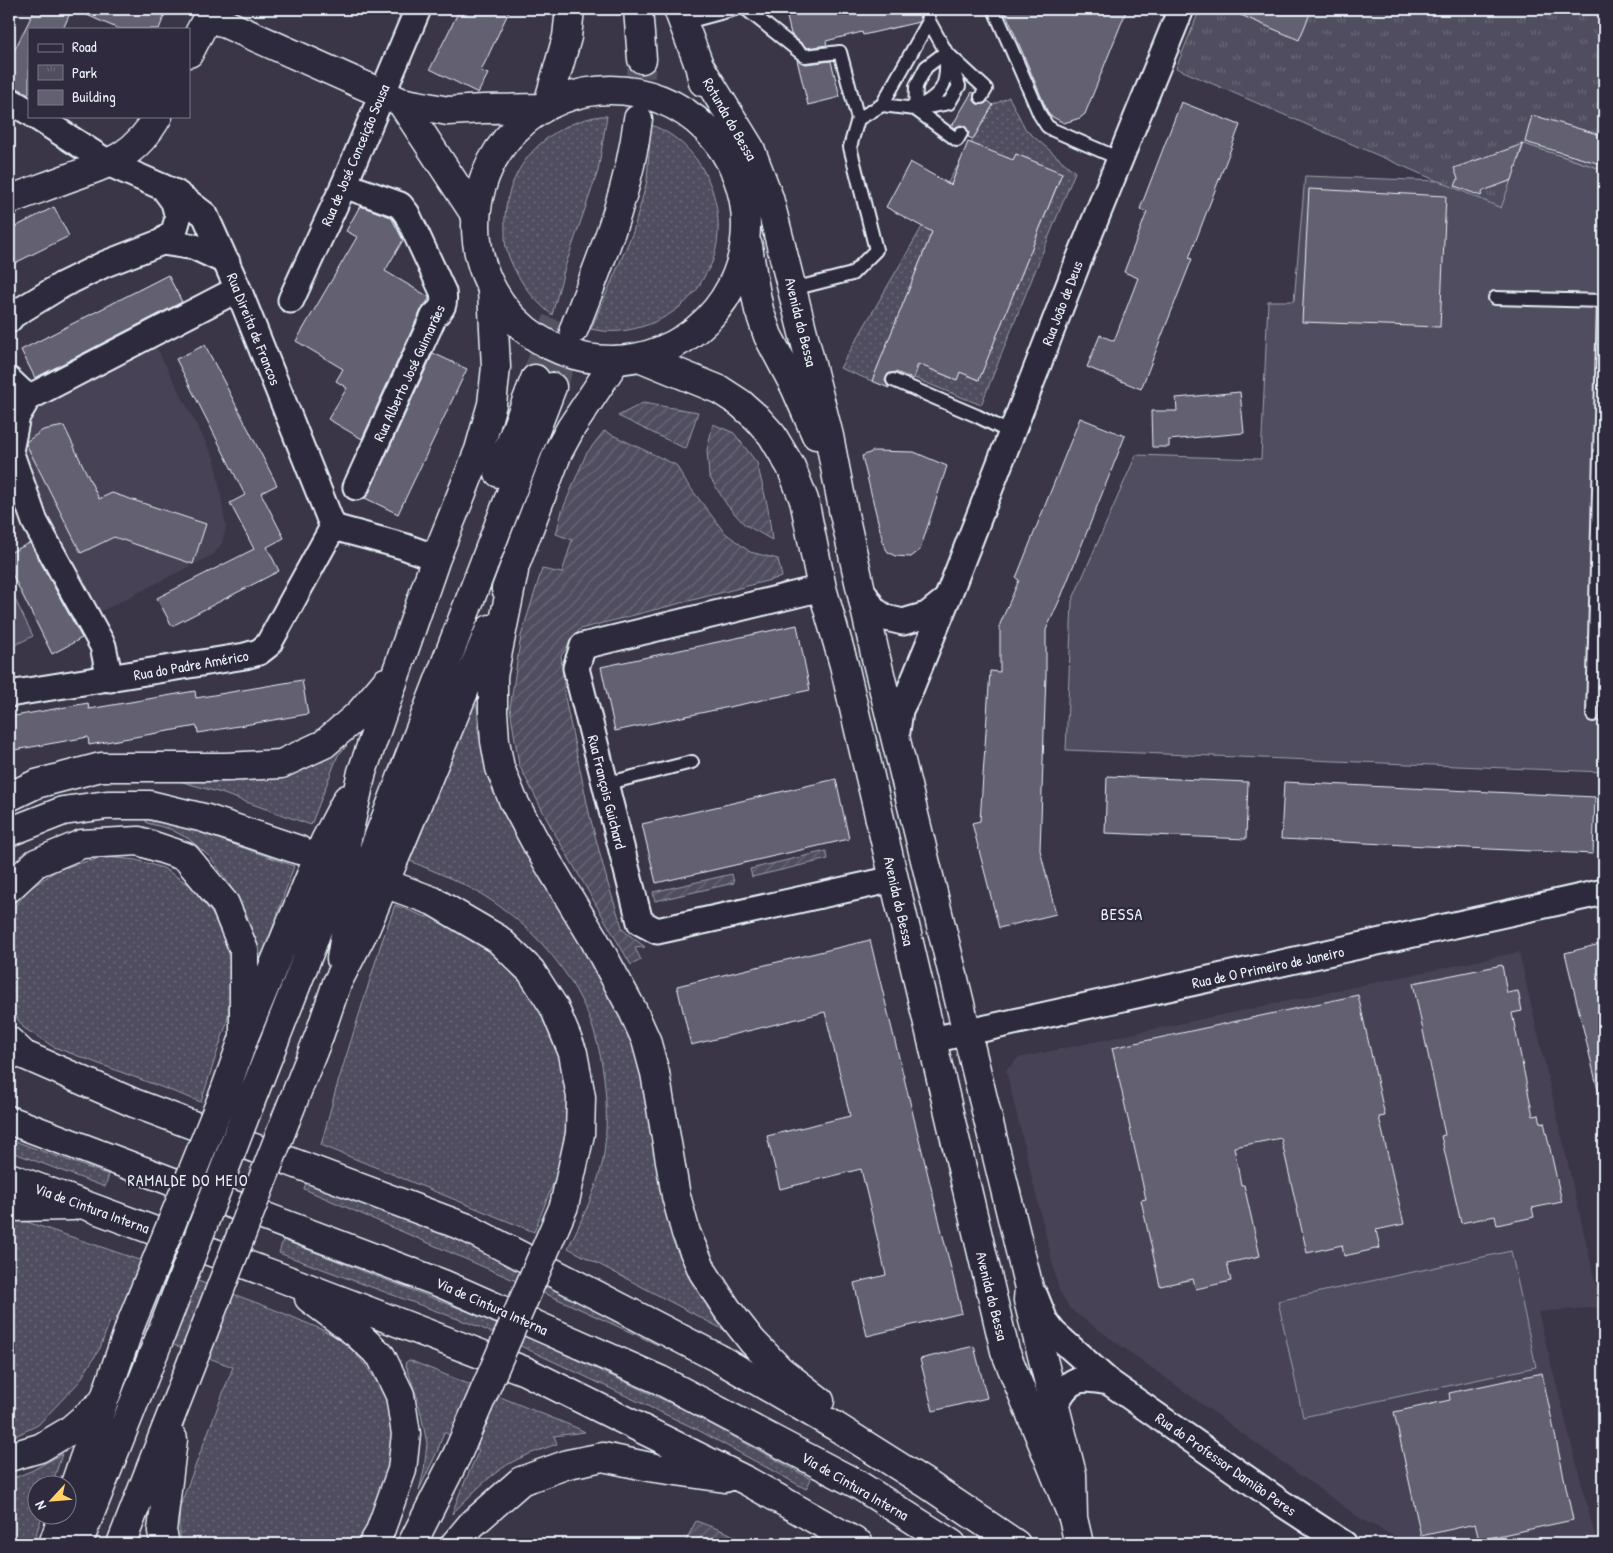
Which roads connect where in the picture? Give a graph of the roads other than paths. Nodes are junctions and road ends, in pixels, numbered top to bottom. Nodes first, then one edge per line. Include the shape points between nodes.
1 (418, 9) edge
2 (570, 9) edge
3 (620, 9) edge
4 (638, 9) edge
5 (735, 9) edge
6 (746, 9) edge
7 (994, 9) edge
8 (1181, 9) edge
9 (927, 15) edge
10 (681, 16) edge
11 (190, 52) edge
12 (946, 52) junction
13 (699, 65) junction
14 (391, 97) junction
15 (981, 97) dead end
16 (9, 100) edge
17 (882, 105) junction
18 (544, 106) junction
19 (915, 109) junction
20 (28, 111) edge
21 (38, 118) edge
22 (157, 118) edge
23 (630, 119) tunnel mouth
24 (858, 120) junction
25 (961, 132) dead end
26 (721, 142) junction
27 (1120, 159) junction
28 (110, 164) junction
29 (761, 173) junction
30 (344, 185) junction
31 (163, 187) junction
32 (9, 200) edge
33 (476, 216) junction
34 (745, 223) junction
35 (162, 242) junction
36 (227, 262) junction
37 (238, 289) junction
38 (793, 289) junction
39 (492, 290) junction
40 (1495, 298) dead end
41 (291, 300) dead end
42 (1604, 303) edge
43 (9, 320) edge
44 (566, 324) tunnel mouth
45 (627, 358) junction
46 (9, 380) edge
47 (893, 380) dead end
48 (28, 398) junction
49 (1011, 433) junction
50 (9, 452) edge
51 (356, 487) dead end
52 (844, 514) junction
53 (333, 527) junction
54 (436, 558) junction
55 (514, 571) junction
56 (822, 588) junction
57 (861, 589) junction
58 (947, 599) junction
59 (396, 671) junction
60 (110, 679) junction
61 (9, 694) edge
62 (1593, 714) dead end
63 (896, 739) junction
64 (692, 762) dead end
65 (362, 772) junction
66 (605, 784) junction
67 (9, 797) edge
68 (9, 832) edge
69 (299, 850) dead end
70 (344, 852) junction
71 (894, 879) junction
72 (395, 887) dead end
73 (9, 888) edge
74 (1604, 892) edge
75 (337, 983) junction
76 (966, 1033) junction
77 (244, 1036) junction
78 (932, 1040) junction
79 (9, 1041) edge
80 (9, 1120) edge
81 (9, 1177) edge
82 (87, 1206) junction
83 (9, 1207) edge
84 (282, 1278) junction
85 (1029, 1288) junction
86 (1109, 1382) junction
87 (178, 1396) junction
88 (104, 1402) junction
89 (1055, 1406) junction
90 (835, 1426) junction
91 (9, 1457) edge
92 (78, 1476) edge
93 (747, 1481) junction
94 (1073, 1518) junction
95 (59, 1526) edge
96 (53, 1544) edge
97 (78, 1544) edge
98 (121, 1544) edge
99 (165, 1544) edge
100 (373, 1544) edge
101 (412, 1544) edge
102 (455, 1544) edge
103 (859, 1544) edge
104 (952, 1544) edge
105 (1016, 1544) edge
106 (1079, 1544) edge
107 (1344, 1544) edge

1 - 14 street, Rua de José Conceição Sousa
2 - 18 main road via 567,37
3 - 4 main road via 632,58
5 - 10 lane
6 - 24 lane via 805,56 840,52
7 - 27 lane via 1047,126
8 - 27 street, Rua João de Deus
9 - 12 lane
9 - 17 lane
10 - 13 main road
11 - 14 main road via 208,16
12 - 15 lane via 986,89
12 - 19 lane via 926,67 916,86
12 - 19 lane via 946,77 937,96
13 - 26 main road
13 - 29 main road, Rotunda do Bessa via 750,148
14 - 18 main road via 448,111
14 - 30 street, Rua de José Conceição Sousa
14 - 33 main road
16 - 20 street
17 - 19 lane
17 - 24 lane
18 - 26 main road, Rotunda do Bessa via 601,90 628,91 675,106 697,119
18 - 33 main road, Rotunda do Bessa via 517,127 498,151 480,190
19 - 25 lane via 957,140
21 - 28 street, Rua Direita de Francos
22 - 28 main road via 149,132
23 - 44 main road
24 - 38 lane via 850,147 876,250 852,274
26 - 29 main road
26 - 34 main road, Rotunda do Bessa via 738,182
27 - 49 street, Rua João de Deus
28 - 31 street, Rua Direita de Francos
28 - 32 main road
29 - 38 main road, Avenida do Bessa
30 - 41 street, Rua de José Conceição Sousa
30 - 51 street, Rua Alberto José Guimarães via 400,205 443,292 445,303 434,316
31 - 35 street via 174,202 178,218 174,232
31 - 36 street, Rua Direita de Francos via 205,215
33 - 39 main road, Rotunda do Bessa via 476,241
34 - 45 main road, Rotunda do Bessa via 743,250 735,275 707,319 664,349
34 - 52 main road, Avenida do Bessa via 754,284 768,336 807,414
35 - 36 street via 195,247
35 - 43 street via 62,285
36 - 37 street, Rua Direita de Francos
37 - 48 street
37 - 53 street, Rua Direita de Francos
38 - 52 main road, Avenida do Bessa via 830,436
39 - 45 main road, Rotunda do Bessa via 523,328 544,342 567,353 591,358
39 - 54 main road via 496,367 492,404 479,450
40 - 42 lane
42 - 62 lane
45 - 55 main road via 571,428 558,452
45 - 56 main road, Avenida do Bessa via 720,390 740,403 772,435 791,467 804,500
46 - 48 street
47 - 49 lane
48 - 50 street via 17,416
49 - 58 street, Rua João de Deus
50 - 60 street via 35,522 104,646
52 - 57 main road, Avenida do Bessa
53 - 54 street
53 - 60 street, Rua do Padre Américo via 268,644 259,652
54 - 59 main road
55 - 75 main road via 366,927
55 - 90 main road via 493,676 492,711 500,768 536,843 595,941 646,1040 655,1073 676,1196 686,1233 703,1272 752,1341 780,1370 819,1400
56 - 66 street, Rua François Guichard via 583,646 576,668
56 - 71 main road, Avenida do Bessa via 844,665
57 - 58 street via 874,610 886,618 902,622 927,615
57 - 63 main road, Avenida do Bessa
58 - 63 street, Rua João de Deus via 900,710
59 - 65 main road
59 - 67 main road via 359,714 324,744 280,764 101,767 36,784
60 - 61 street, Rua do Padre Américo
63 - 76 main road, Avenida do Bessa
64 - 66 lane
65 - 70 main road
65 - 77 main road via 325,840
66 - 71 street, Rua François Guichard via 640,922 657,932
68 - 69 main road via 63,811 106,805 150,805 204,818
70 - 75 main road via 383,777 544,383 348,916
70 - 97 main road, bridge via 312,945
71 - 78 main road, Avenida do Bessa
72 - 101 main road, bridge via 433,901 498,939 531,970 554,1007 573,1053 581,1097 580,1134 564,1206 457,1455
73 - 77 main road via 36,863 82,844 139,840 186,857 225,904 244,950
74 - 76 street, Rua de O Primeiro de Janeiro
75 - 87 main road, bridge
76 - 78 street, Rua de O Primeiro de Janeiro
76 - 85 main road, Avenida do Bessa
77 - 88 main road, bridge via 130,1326
78 - 94 main road, Avenida do Bessa via 1005,1351
79 - 90 main road via 24,1055 134,1103 465,1226 718,1358
80 - 104 main road, Via de Cintura Interna via 443,1284 660,1380 857,1484
81 - 82 main road, Via de Cintura Interna
82 - 83 main road
82 - 84 main road, Via de Cintura Interna
84 - 93 main road, Via de Cintura Interna via 525,1372
84 - 100 main road via 356,1333 381,1356 400,1395 406,1434 402,1470
85 - 86 street, Rua do Professor Damião Peres via 1053,1332
85 - 89 main road, Avenida do Bessa via 1028,1300
86 - 89 street, Rua do Professor Damião Peres via 1089,1378 1072,1382 1061,1392
86 - 107 street, Rua do Professor Damião Peres
87 - 98 main road
87 - 99 main road via 162,1530
88 - 91 main road via 69,1431 40,1448
88 - 92 main road
89 - 94 main road, Avenida do Bessa via 1072,1474
90 - 105 main road
93 - 102 main road via 603,1457 568,1464 521,1481 471,1525
93 - 103 main road, Via de Cintura Interna
94 - 106 main road, Avenida do Bessa
95 - 96 main road

